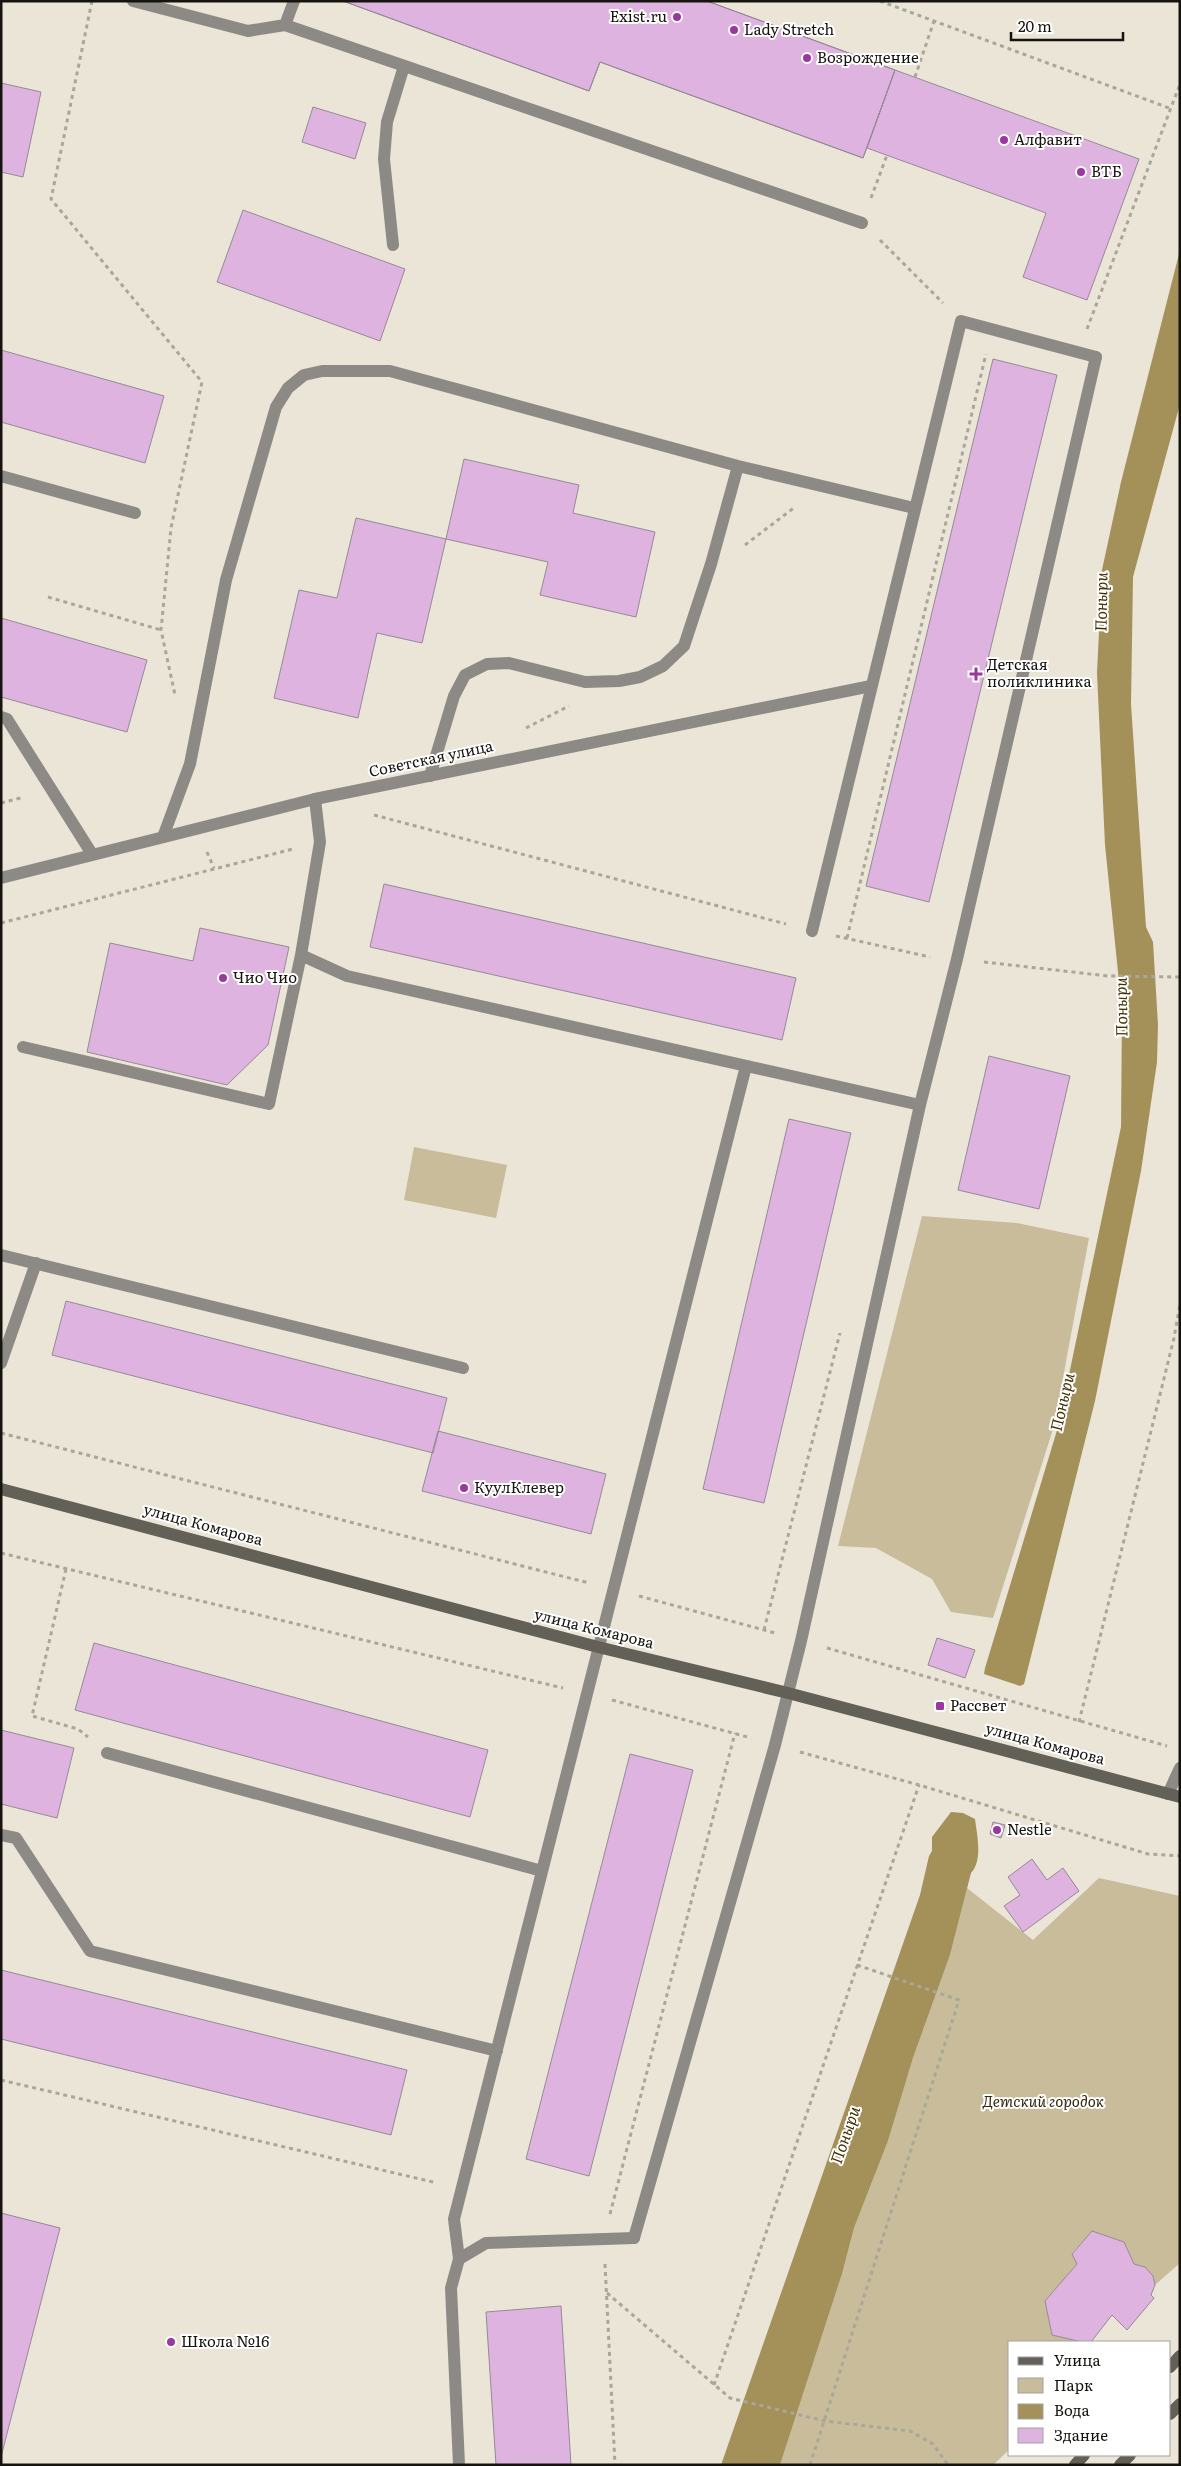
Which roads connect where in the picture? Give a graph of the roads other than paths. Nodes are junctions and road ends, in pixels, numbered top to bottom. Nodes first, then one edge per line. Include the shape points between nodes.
1 (133, 1) edge
2 (294, 1) edge
3 (285, 26) junction
4 (404, 66) junction
5 (862, 223) road end
6 (393, 245) dead end
7 (738, 466) junction
8 (1, 476) edge
9 (914, 508) junction
10 (135, 513) dead end
11 (871, 686) junction
12 (1, 717) edge
13 (430, 776) junction
14 (315, 799) junction
15 (163, 837) junction
16 (92, 854) junction
17 (1, 878) edge
18 (812, 931) road end
19 (301, 955) junction
20 (23, 1047) dead end
21 (746, 1066) junction
22 (920, 1105) junction
23 (1, 1255) edge
24 (36, 1263) junction
25 (1, 1363) edge
26 (463, 1368) dead end
27 (1, 1489) edge
28 (598, 1647) junction
29 (788, 1693) junction
30 (107, 1753) road end
31 (1180, 1768) edge
32 (1174, 1795) edge
33 (1, 1835) edge
34 (542, 1871) junction
35 (497, 2051) junction
36 (459, 2259) junction
37 (1180, 2356) edge
38 (1171, 2366) edge
39 (1180, 2404) edge
40 (1171, 2413) edge
41 (1129, 2456) edge
42 (459, 2465) edge
43 (1120, 2465) edge

1 - 3 street via 248,31
2 - 3 street
3 - 4 street
4 - 5 street
4 - 6 street via 387,122 384,159
7 - 9 street
7 - 13 street via 684,646 663,666 640,677 585,682 509,663 487,664 465,675 454,696
7 - 15 street via 390,371 322,371 304,375 288,388 276,408 226,580 190,764
8 - 10 street
9 - 11 street
9 - 22 street via 961,321 1096,357 957,959
11 - 13 street, Советская улица
11 - 18 street
12 - 16 street via 7,719
13 - 14 street, Советская улица
14 - 15 street, Советская улица
14 - 19 street via 320,842
15 - 16 street, Советская улица
16 - 17 street, Советская улица
19 - 20 street via 268,1104
19 - 21 street via 347,976
21 - 22 street
21 - 28 street
22 - 29 street
23 - 24 street
24 - 25 street
24 - 26 street
27 - 28 main road, улица Комарова
28 - 29 main road, улица Комарова
28 - 34 street
29 - 32 main road, улица Комарова
29 - 36 street via 634,2238 486,2243
30 - 34 street
31 - 32 street
33 - 35 street via 16,1838 90,1951
34 - 35 street
35 - 36 street via 454,2219
36 - 42 street via 451,2288
37 - 38 main road
39 - 40 main road
41 - 43 main road

